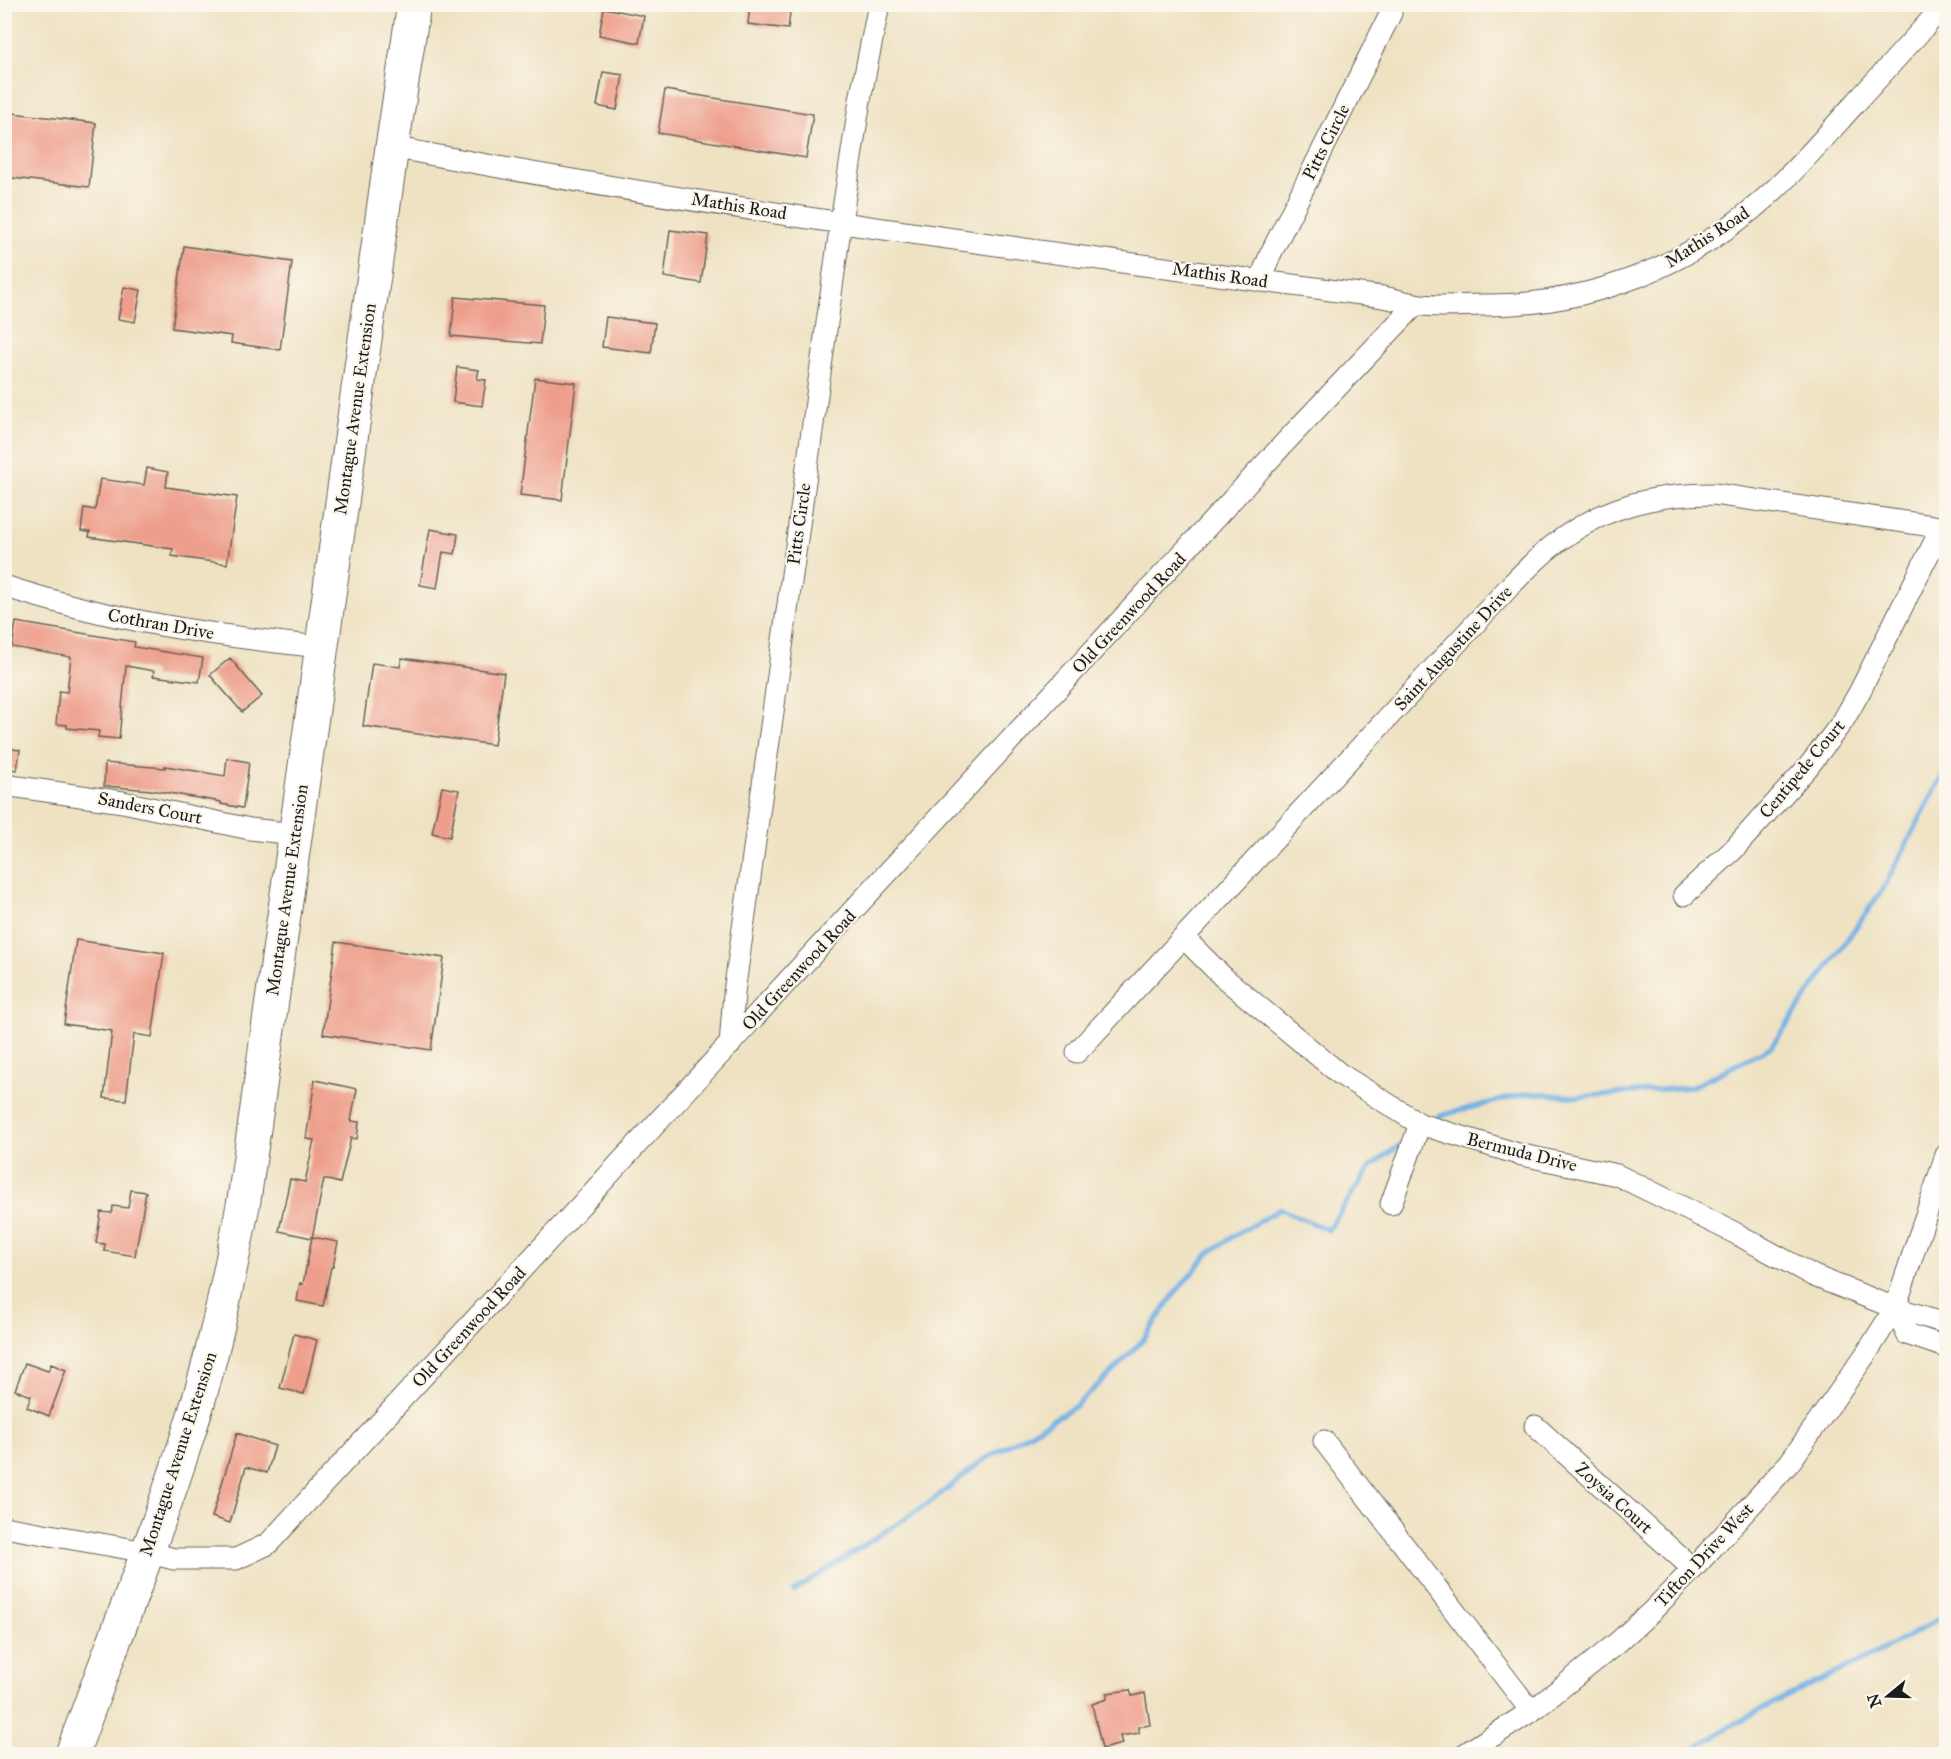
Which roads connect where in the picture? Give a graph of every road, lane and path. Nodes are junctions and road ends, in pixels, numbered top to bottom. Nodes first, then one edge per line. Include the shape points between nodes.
1 (414, 4) edge
2 (879, 4) edge
3 (1392, 4) edge
4 (1945, 4) edge
5 (392, 147) junction
6 (841, 222) junction
7 (1260, 281) junction
8 (1416, 304) junction
9 (1944, 527) edge
10 (4, 586) edge
11 (322, 647) junction
12 (4, 784) edge
13 (295, 834) junction
14 (1684, 896) dead end
15 (1184, 938) junction
16 (730, 1045) junction
17 (1077, 1052) dead end
18 (1420, 1124) junction
19 (1947, 1155) edge
20 (1391, 1204) dead end
21 (1895, 1308) junction
22 (1947, 1323) edge
23 (1947, 1347) edge
24 (1535, 1426) dead end
25 (1324, 1441) dead end
26 (4, 1527) edge
27 (147, 1552) junction
28 (1693, 1569) junction
29 (1531, 1711) junction
30 (72, 1755) edge
31 (1465, 1755) edge

1 - 5 highway, Montague Avenue Extension
2 - 6 street, Pitts Circle
3 - 7 street, Pitts Circle via 1391,14
4 - 8 street, Mathis Road via 1771,193 1680,257 1625,282 1566,298 1509,305
5 - 6 street, Mathis Road via 619,188
5 - 11 highway, Montague Avenue Extension
6 - 7 street, Mathis Road
6 - 16 street, Pitts Circle
7 - 8 street, Mathis Road
8 - 16 street, Old Greenwood Road
9 - 14 street, Centipede Court via 1843,721 1801,776
9 - 15 street, Saint Augustine Drive via 1714,494 1661,496 1624,505 1593,519 1550,547 1511,585
10 - 11 street, Cothran Drive via 168,627
11 - 13 highway, Montague Avenue Extension
12 - 13 street, Sanders Court
13 - 27 highway, Montague Avenue Extension via 232,1266 200,1397
15 - 17 street, Saint Augustine Drive
15 - 18 street, Bermuda Drive via 1223,977 1340,1074
16 - 27 street, Old Greenwood Road via 268,1544 236,1559 174,1559
18 - 20 street
18 - 21 street, Bermuda Drive via 1518,1154 1617,1175 1814,1276
19 - 21 street, Tifton Drive West
21 - 22 street, Bermuda Drive
21 - 23 street via 1907,1334
21 - 28 street, Tifton Drive West via 1790,1462
24 - 28 street, Zoysia Court
25 - 29 street
26 - 27 street, Old Greenwood Road
27 - 30 highway, Montague Avenue Extension
28 - 29 street, Tifton Drive West via 1617,1643
29 - 31 street, Tifton Drive West

